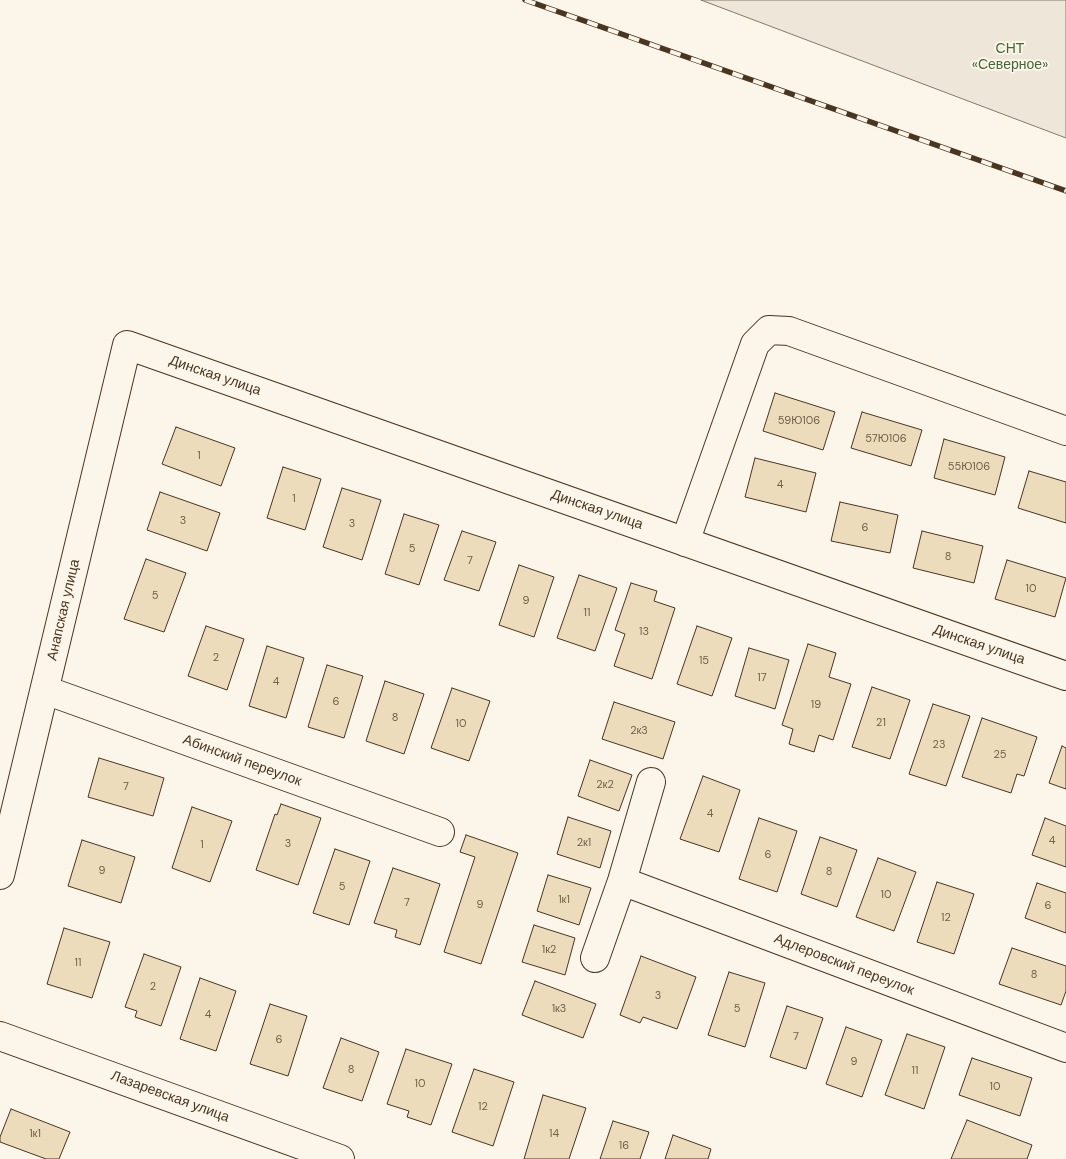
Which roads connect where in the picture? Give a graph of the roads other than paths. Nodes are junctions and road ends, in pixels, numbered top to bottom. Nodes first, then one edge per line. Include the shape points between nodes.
1 (127, 345) joint
2 (1066, 431) edge
3 (685, 542) junction
4 (1066, 676) edge
5 (44, 690) junction
6 (651, 782) dead end
7 (440, 832) dead end
8 (0, 875) edge
9 (622, 881) junction
10 (595, 958) dead end
11 (0, 1036) edge
12 (1066, 1048) edge
13 (340, 1159) edge

1 - 3 street, Динская улица
1 - 5 street, Анапская улица
2 - 3 street via 789,331 769,330 755,344
3 - 4 street, Динская улица
5 - 7 street, Абинский переулок
5 - 8 street, Анапская улица
6 - 9 street
9 - 10 street
9 - 12 street, Адлеровский переулок
11 - 13 street, Лазаревская улица

